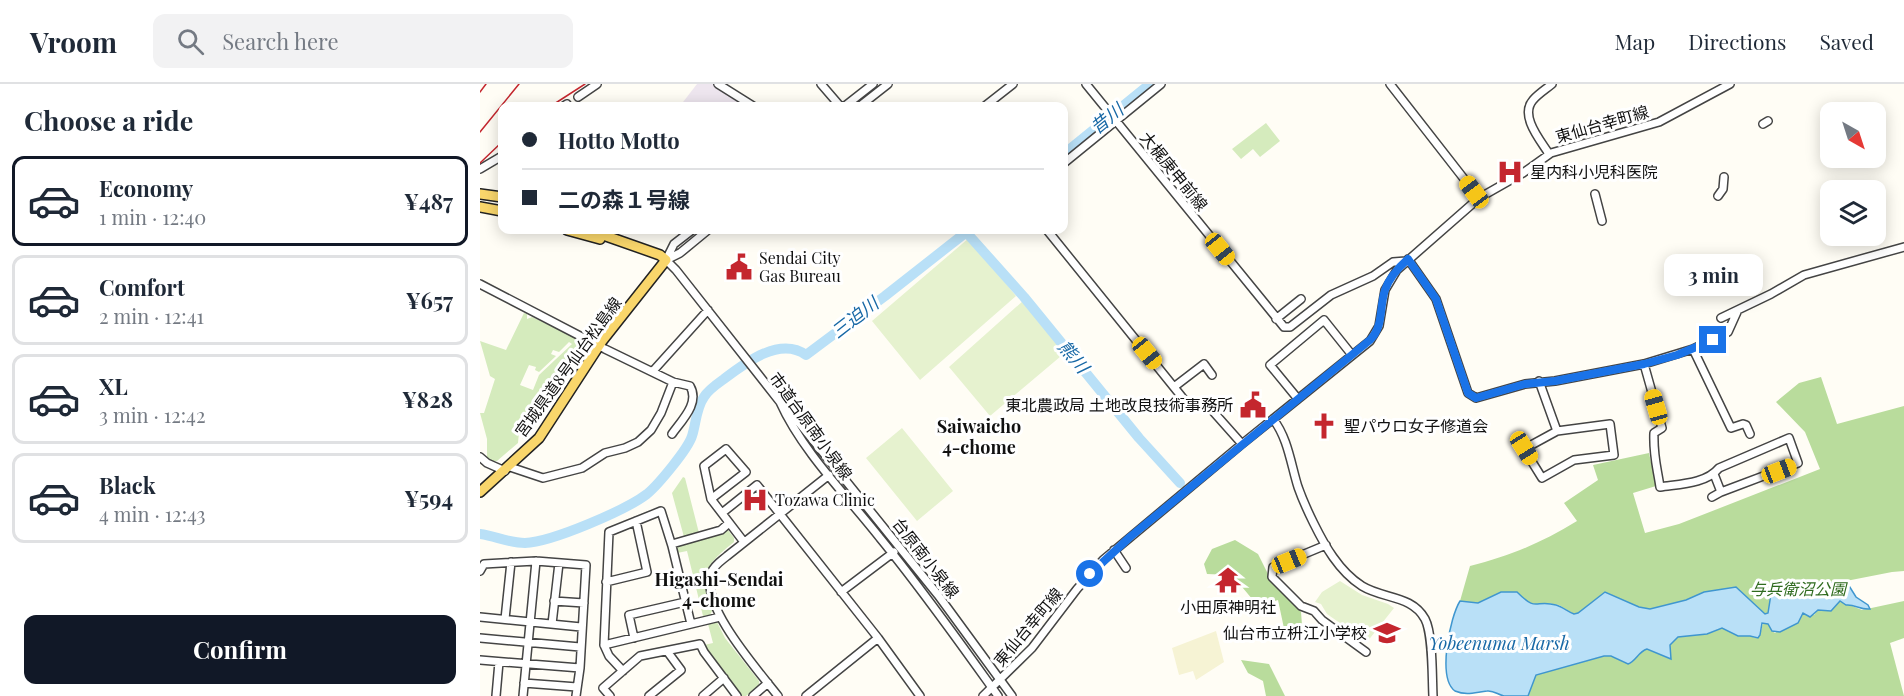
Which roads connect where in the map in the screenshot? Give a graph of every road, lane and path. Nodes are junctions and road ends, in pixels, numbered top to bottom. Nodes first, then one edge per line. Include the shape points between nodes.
1 (597, 84) edge
2 (718, 84) edge
3 (821, 84) edge
4 (873, 84) edge
5 (888, 84) edge
6 (1013, 84) edge
7 (1086, 84) edge
8 (1161, 84) edge
9 (1390, 84) edge
10 (1552, 84) edge
11 (1730, 84) edge
12 (578, 97) dead end
13 (747, 102) edge
14 (837, 102) edge
15 (850, 102) edge
16 (865, 102) edge
17 (990, 102) edge
18 (1113, 117) junction
19 (1549, 154) junction
20 (498, 158) edge
21 (1068, 159) edge
22 (480, 169) edge
23 (1725, 177) dead end
24 (480, 194) edge
25 (1595, 194) dead end
26 (498, 196) edge
27 (1718, 196) dead end
28 (1479, 198) junction
29 (480, 200) edge
30 (498, 202) edge
31 (480, 207) edge
32 (498, 210) edge
33 (1602, 221) dead end
34 (583, 234) edge
35 (601, 234) edge
36 (687, 234) edge
37 (703, 234) edge
38 (1050, 234) edge
39 (620, 240) junction
40 (1904, 247) edge
41 (666, 260) junction
42 (1407, 260) junction
43 (480, 284) edge
44 (1301, 299) dead end
45 (708, 310) junction
46 (1737, 312) junction
47 (1721, 318) dead end
48 (1276, 319) junction
49 (598, 346) junction
50 (1693, 349) junction
51 (1352, 355) junction
52 (1644, 364) junction
53 (653, 371) junction
54 (1212, 375) dead end
55 (1539, 381) junction
56 (673, 382) junction
57 (1174, 387) junction
58 (1298, 399) junction
59 (780, 402) junction
60 (1274, 419) junction
61 (1557, 431) junction
62 (672, 434) dead end
63 (1750, 434) dead end
64 (1242, 444) junction
65 (480, 457) edge
66 (507, 469) junction
67 (1714, 474) junction
68 (829, 475) junction
69 (480, 492) edge
70 (1720, 492) junction
71 (1712, 497) dead end
72 (711, 499) junction
73 (722, 513) junction
74 (779, 514) junction
75 (636, 521) junction
76 (729, 523) junction
77 (744, 542) junction
78 (672, 544) junction
79 (1326, 545) junction
80 (900, 547) junction
81 (1114, 550) junction
82 (892, 553) junction
83 (536, 561) junction
84 (511, 562) junction
85 (559, 563) junction
86 (1126, 568) dead end
87 (480, 570) edge
88 (480, 580) edge
89 (606, 582) junction
90 (841, 592) junction
91 (554, 601) junction
92 (685, 602) junction
93 (584, 603) junction
94 (480, 617) edge
95 (720, 617) junction
96 (505, 619) junction
97 (530, 622) junction
98 (552, 624) junction
99 (691, 624) junction
100 (581, 627) junction
101 (480, 638) edge
102 (634, 638) junction
103 (878, 638) junction
104 (528, 643) junction
105 (604, 645) junction
106 (580, 647) junction
107 (667, 651) junction
108 (1366, 652) dead end
109 (480, 660) edge
110 (499, 662) junction
111 (526, 663) junction
112 (580, 668) junction
113 (623, 670) junction
114 (724, 678) junction
115 (1000, 679) junction
116 (524, 683) junction
117 (768, 683) junction
118 (577, 687) junction
119 (992, 687) junction
120 (496, 696) edge
121 (523, 696) edge
122 (576, 696) edge
123 (610, 696) edge
124 (649, 696) edge
125 (702, 696) edge
126 (737, 696) edge
127 (753, 696) edge
128 (778, 696) edge
129 (806, 696) edge
130 (920, 696) edge
131 (983, 696) edge
132 (998, 696) edge
133 (1012, 696) edge
134 (1433, 696) edge

1 - 12 street
2 - 13 street
3 - 14 street
4 - 15 street
5 - 16 street
6 - 17 street
7 - 18 street, 大梶庚申前線
8 - 18 street
9 - 28 street
10 - 19 street via 1528,108 1531,124
11 - 19 street, 東仙台幸町線 via 1659,122
18 - 21 street
18 - 48 street, 大梶庚申前線
19 - 28 street, 東仙台幸町線
20 - 22 street
23 - 27 street
24 - 26 main road
25 - 33 street
28 - 42 street, 東仙台幸町線
29 - 30 main road
31 - 32 main road
34 - 39 main road
35 - 39 main road
36 - 41 street via 674,244
37 - 41 street
38 - 57 street
39 - 41 main road
40 - 46 street via 1804,275
41 - 45 street, 市道台原南小泉線
41 - 49 main road, 宮城県道8号仙台松島線
42 - 48 street via 1393,262 1331,295 1290,327
42 - 51 street, 東仙台幸町線 via 1385,290 1376,334
42 - 55 street via 1436,299 1468,393 1476,398
43 - 49 street
44 - 48 street
45 - 53 street
45 - 59 street, 市道台原南小泉線
46 - 47 street
46 - 50 street via 1728,332
49 - 53 street
49 - 66 main road, 宮城県道8号仙台松島線 via 546,430
50 - 52 street
50 - 63 street via 1731,428 1743,424
51 - 58 street, 東仙台幸町線
51 - 58 street via 1324,321 1270,364
52 - 55 street
52 - 67 street via 1662,428 1654,434 1653,446 1660,487 1686,484
53 - 56 street
54 - 57 street via 1204,364
55 - 61 street
56 - 62 street via 690,386 694,396
56 - 66 street via 661,413 638,442 605,453 582,468 543,478
57 - 64 street via 1190,407 1210,408
58 - 60 street, 東仙台幸町線
59 - 68 street, 市道台原南小泉線 via 786,417
59 - 80 street, 台原南小泉線
60 - 64 street, 東仙台幸町線
60 - 79 street via 1299,490
61 - 61 street via 1610,424 1614,455 1574,460 1542,478 1524,448
64 - 81 street, 東仙台幸町線
65 - 66 street
66 - 69 main road, 宮城県道8号仙台松島線
67 - 70 street
67 - 70 street via 1719,468 1789,438 1802,462
68 - 74 street
68 - 82 street, 市道台原南小泉線
70 - 71 street
72 - 72 street via 704,466 726,449 746,472
72 - 73 street
73 - 74 street via 757,485
73 - 76 street
74 - 77 street
74 - 90 street
75 - 78 street via 661,511
75 - 89 street via 609,532
75 - 89 street via 647,572
76 - 77 street
76 - 78 street via 722,530
77 - 95 street via 715,566 711,575 710,586
78 - 92 street
79 - 108 street via 1273,567 1272,577 1300,606 1314,610
79 - 134 street via 1333,558 1362,586 1417,607 1428,630
80 - 82 street
80 - 115 street, 台原南小泉線
81 - 86 street
81 - 115 street, 東仙台幸町線 via 1077,589 1032,648
82 - 90 street
82 - 119 street, 市道台原南小泉線
83 - 84 street
83 - 85 street
83 - 97 street
84 - 87 street via 484,564
84 - 96 street
85 - 91 street
85 - 93 street via 586,564
87 - 88 street
89 - 105 street
90 - 103 street
91 - 93 street
91 - 98 street
92 - 99 street
92 - 102 street via 629,615
93 - 100 street
94 - 96 street
95 - 99 street
95 - 117 street
96 - 97 street
97 - 98 street
97 - 104 street
98 - 100 street
99 - 102 street
100 - 106 street
101 - 104 street
102 - 105 street
103 - 129 street
103 - 130 street
104 - 106 street
104 - 111 street
105 - 113 street
106 - 112 street
107 - 113 street via 640,656
107 - 114 street via 700,644
107 - 124 street via 681,670
109 - 110 street
110 - 111 street
110 - 120 street
111 - 112 street
111 - 116 street
112 - 118 street
113 - 123 street via 603,687
114 - 125 street
114 - 126 street
115 - 119 street, 東仙台幸町線
115 - 133 street
116 - 118 street
116 - 121 street
117 - 127 street
117 - 128 street
118 - 122 street
119 - 131 street, 東仙台幸町線
119 - 132 street, 市道台原南小泉線

